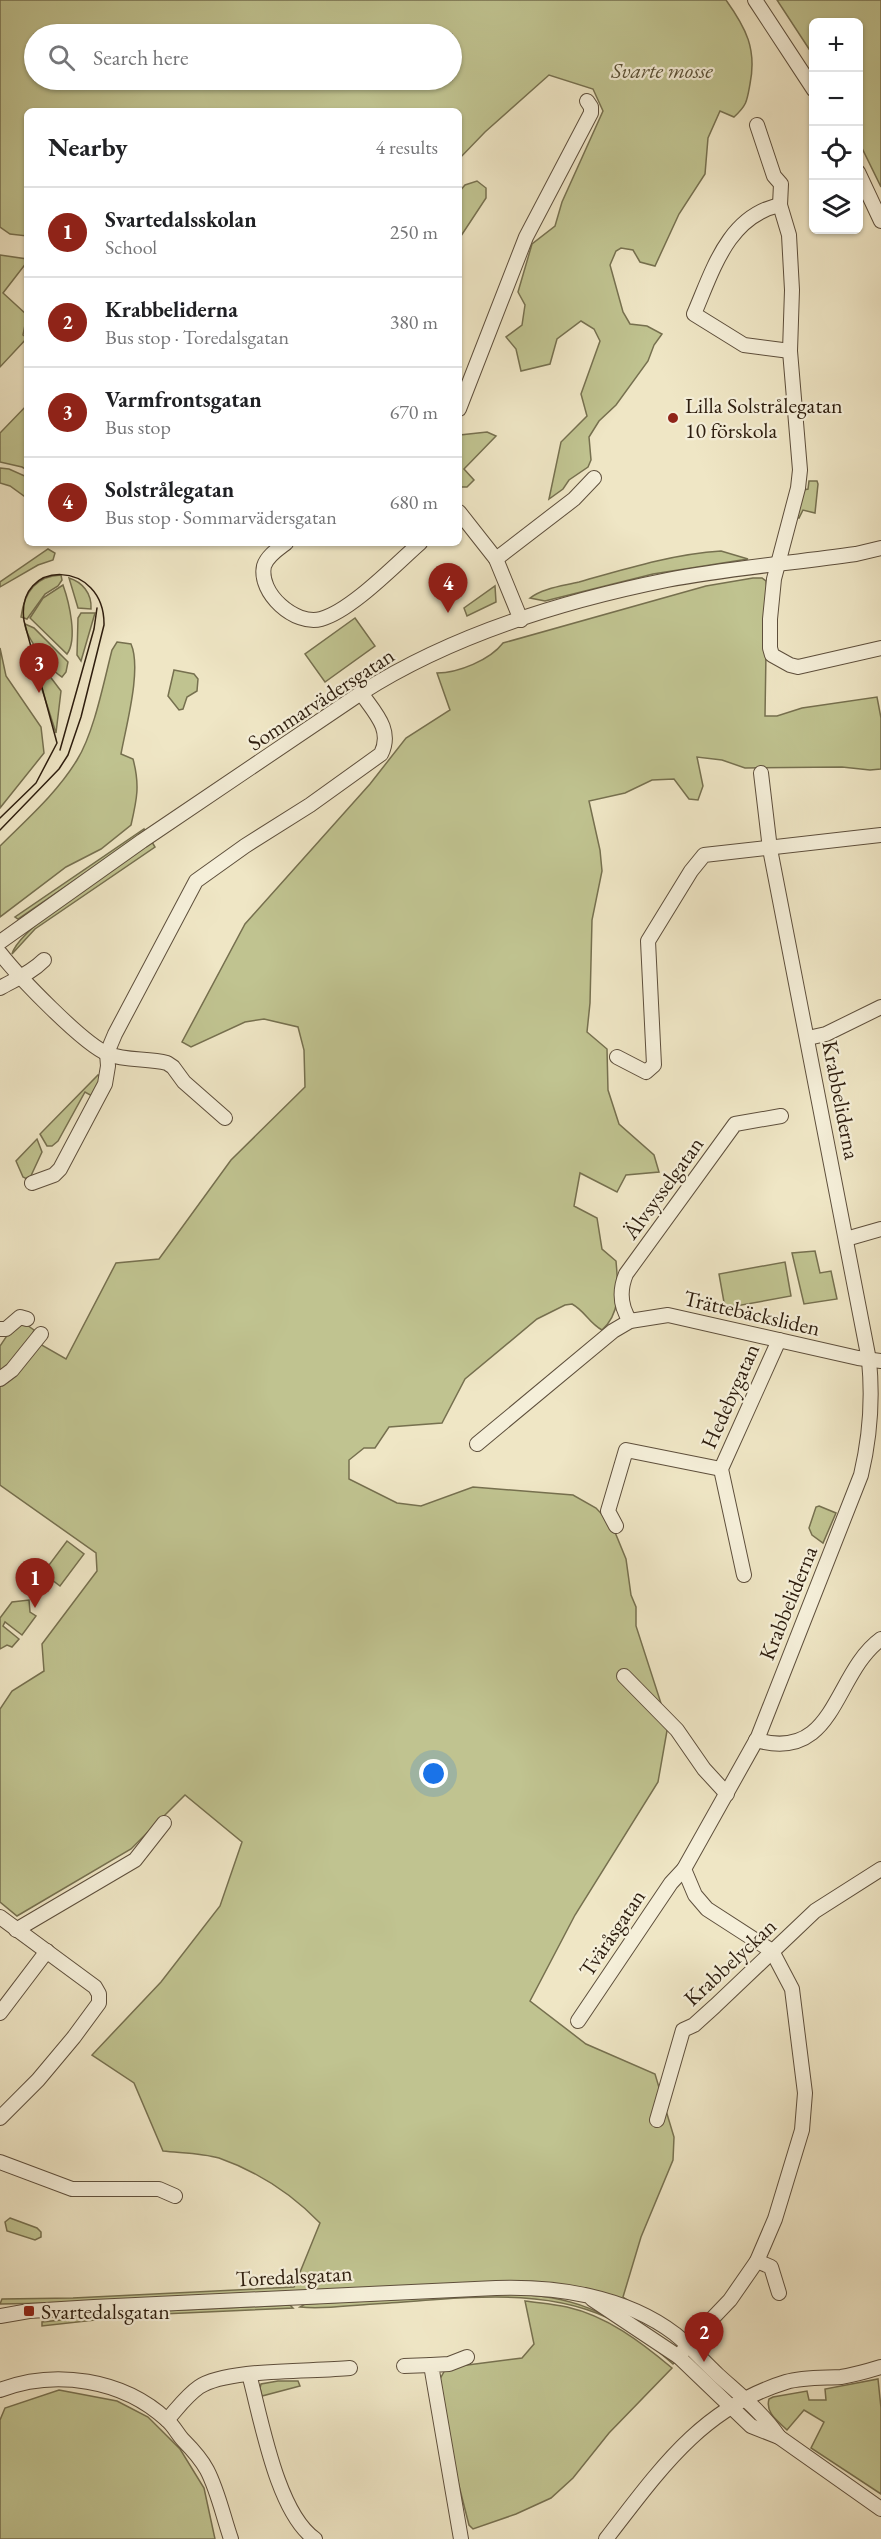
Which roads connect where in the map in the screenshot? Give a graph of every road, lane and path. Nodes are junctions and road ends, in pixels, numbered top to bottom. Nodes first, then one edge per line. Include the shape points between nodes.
1 (755, 0) edge
2 (809, 84) edge
3 (586, 102) dead end
4 (757, 124) dead end
5 (862, 180) edge
6 (780, 205) junction
7 (881, 221) edge
8 (790, 351) junction
9 (462, 402) edge
10 (594, 478) dead end
11 (462, 516) edge
12 (283, 546) edge
13 (417, 546) edge
14 (881, 548) edge
15 (496, 559) junction
16 (778, 565) junction
17 (521, 620) junction
18 (881, 648) edge
19 (362, 693) junction
20 (761, 773) dead end
21 (881, 835) edge
22 (770, 849) junction
23 (0, 942) edge
24 (0, 953) edge
25 (44, 960) dead end
26 (21, 976) junction
27 (0, 988) edge
28 (881, 1007) edge
29 (808, 1038) junction
30 (107, 1053) junction
31 (617, 1057) dead end
32 (782, 1116) dead end
33 (225, 1118) dead end
34 (32, 1183) dead end
35 (881, 1229) edge
36 (846, 1239) junction
37 (27, 1319) dead end
38 (630, 1321) junction
39 (0, 1329) edge
40 (41, 1334) dead end
41 (778, 1340) junction
42 (875, 1361) edge
43 (0, 1379) edge
44 (477, 1444) dead end
45 (721, 1469) junction
46 (616, 1526) dead end
47 (744, 1575) dead end
48 (881, 1639) edge
49 (624, 1676) dead end
50 (756, 1740) junction
51 (727, 1794) junction
52 (164, 1823) dead end
53 (684, 1869) junction
54 (881, 1869) edge
55 (0, 1917) edge
56 (16, 1930) junction
57 (47, 1951) junction
58 (772, 1951) junction
59 (0, 2013) edge
60 (578, 2021) dead end
61 (0, 2118) edge
62 (657, 2120) dead end
63 (0, 2162) edge
64 (175, 2196) dead end
65 (757, 2261) junction
66 (779, 2292) dead end
67 (0, 2316) edge
68 (683, 2351) junction
69 (467, 2357) dead end
70 (431, 2365) junction
71 (404, 2366) dead end
72 (881, 2367) edge
73 (350, 2368) dead end
74 (249, 2374) junction
75 (0, 2390) edge
76 (745, 2400) junction
77 (730, 2406) junction
78 (167, 2420) junction
79 (779, 2438) junction
80 (881, 2509) edge
81 (231, 2539) edge
82 (315, 2539) edge
83 (461, 2539) edge
84 (606, 2539) edge

1 - 2 street
3 - 9 street via 591,112 522,244
4 - 6 street via 774,176 781,184
5 - 7 street
6 - 8 street via 789,235
6 - 8 street via 750,217 736,229 694,314 744,345
8 - 16 street via 800,470
10 - 15 street via 574,500
11 - 15 street
12 - 13 street via 266,561 265,582 284,608 304,618 320,620 343,610
14 - 16 street, Sommarvädersgatan
15 - 17 street
16 - 17 street, Sommarvädersgatan via 666,580
16 - 18 street via 770,619 770,648 777,659 798,667
17 - 19 street, Sommarvädersgatan via 458,643
19 - 23 street, Sommarvädersgatan
19 - 30 street via 385,730 381,754 198,879
20 - 22 street, Krabbeliderna
21 - 22 street
22 - 29 street, Krabbeliderna
22 - 31 street via 704,855 691,871 648,941 654,1065 646,1072
24 - 26 street
25 - 26 street via 31,973
26 - 27 street
26 - 30 street via 82,1036
28 - 29 street via 826,1034
29 - 36 street, Krabbeliderna
30 - 33 street via 167,1063
30 - 34 street via 105,1084 60,1169
32 - 38 street, Älvsysselgatan via 735,1124 626,1274 621,1295
35 - 36 street
36 - 42 street, Krabbeliderna
37 - 39 street via 20,1317 6,1329
38 - 41 street, Trättebäcksliden via 668,1315
38 - 44 street, Trättebäcksliden
40 - 43 street
41 - 42 street, Trättebäcksliden
41 - 45 street, Hedebygatan
42 - 50 street, Krabbeliderna via 872,1412 861,1476
45 - 46 street via 626,1450 608,1511
45 - 47 street, Hedebygatan
48 - 50 street via 859,1659 832,1711 815,1731 784,1745
49 - 51 street via 677,1730
50 - 51 street, Krabbeliderna
51 - 53 street, Krabbeliderna
52 - 56 street via 135,1860
53 - 58 street via 695,1895 707,1909
53 - 60 street, Tväråsgatan
54 - 58 street, Krabbelyckan via 815,1911
55 - 56 street
56 - 57 street
57 - 59 street
57 - 61 street via 95,1987 99,2002 38,2080
58 - 62 street, Krabbelyckan via 694,2025 683,2030
58 - 65 street via 792,1989 805,2093 802,2130 775,2219
63 - 64 street via 72,2189 159,2188
65 - 66 street via 771,2267
65 - 68 street via 729,2300
67 - 68 street, Toredalsgatan via 94,2307 496,2288 548,2289 590,2298
68 - 76 street, Toredalsgatan
68 - 77 street, Toredalsgatan
69 - 70 street
70 - 71 street
70 - 83 street
72 - 76 street via 843,2377 789,2381
73 - 74 street
74 - 78 street via 219,2378 200,2386
74 - 82 street via 273,2467 292,2512
75 - 78 street via 44,2379 88,2381 132,2398
76 - 77 street
76 - 79 street, Toredalsgatan via 767,2419
77 - 79 street, Toredalsgatan via 751,2426
77 - 84 street via 673,2455
78 - 81 street via 207,2471
79 - 80 street, Toredalsgatan

